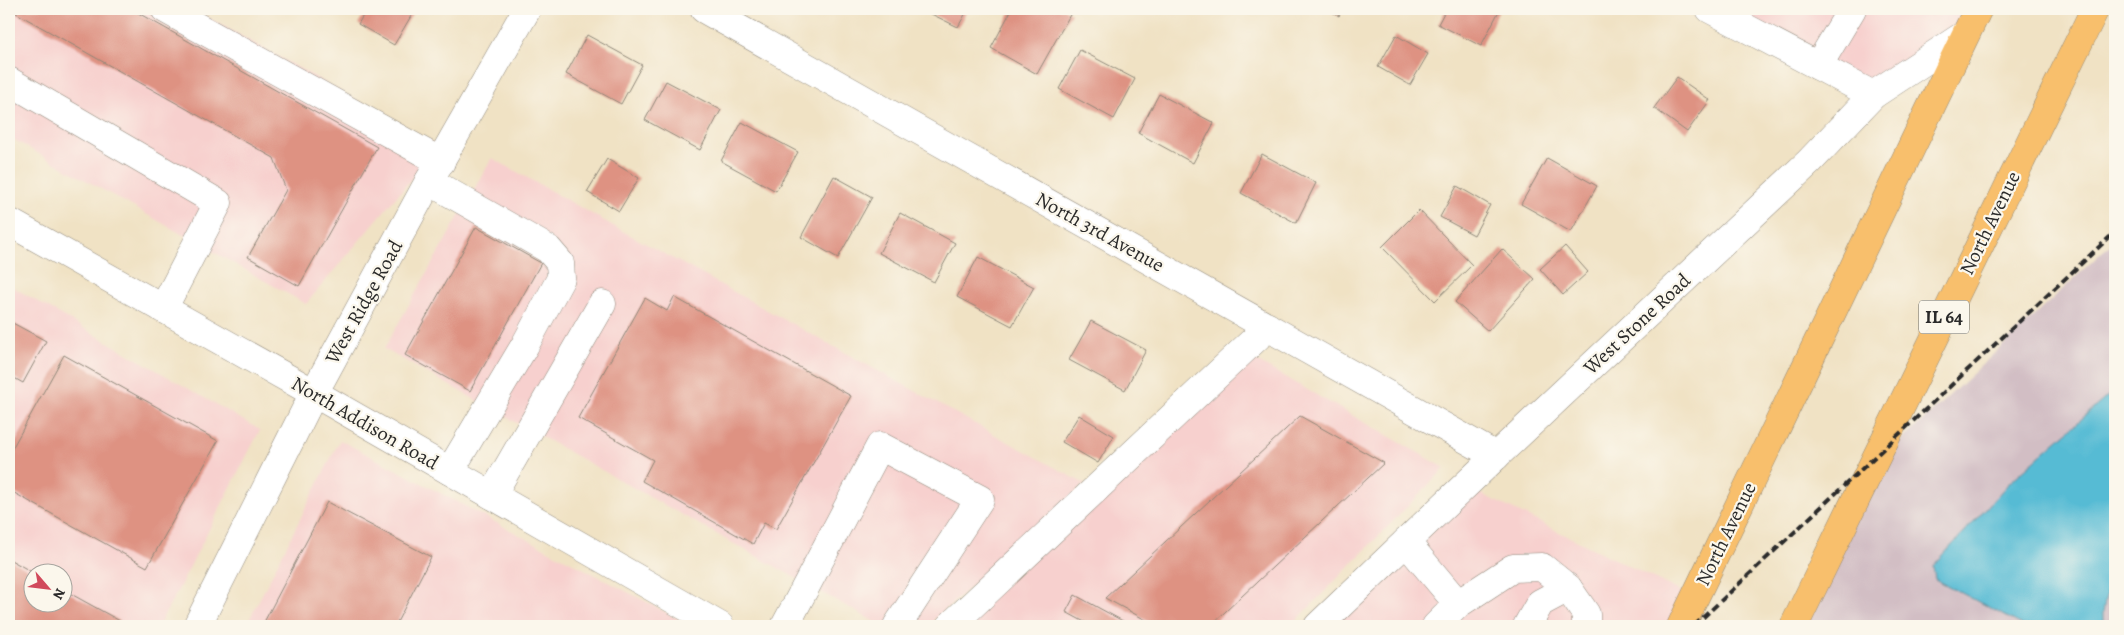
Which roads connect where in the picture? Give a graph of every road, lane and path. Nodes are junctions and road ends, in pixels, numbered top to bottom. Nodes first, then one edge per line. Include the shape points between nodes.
1 (165, 9) edge
2 (527, 9) edge
3 (704, 9) edge
4 (1710, 9) edge
5 (1852, 9) edge
6 (1978, 9) edge
7 (2095, 9) edge
8 (1964, 35) junction
9 (1818, 66) junction
10 (9, 81) edge
11 (1873, 96) junction
12 (435, 172) junction
13 (9, 222) edge
14 (602, 304) dead end
15 (163, 309) junction
16 (1268, 327) junction
17 (314, 393) junction
18 (1496, 456) junction
19 (450, 471) junction
20 (492, 496) junction
21 (1406, 542) junction
22 (1568, 588) junction
23 (1458, 604) junction
24 (197, 626) edge
25 (720, 626) edge
26 (785, 626) edge
27 (897, 626) edge
28 (950, 626) edge
29 (1318, 626) edge
30 (1436, 626) edge
31 (1527, 626) edge
32 (1586, 626) edge
33 (1681, 626) edge
34 (1794, 626) edge

1 - 12 street
2 - 12 street, West Ridge Road
3 - 16 street, North 3rd Avenue
4 - 9 street
5 - 9 street
6 - 8 main road, North Avenue
7 - 34 main road, North Avenue / IL 64
8 - 11 street, West Stone Road
8 - 33 main road, North Avenue
9 - 11 street
10 - 15 street via 218,203
11 - 18 street, West Stone Road via 1809,162
12 - 17 street, West Ridge Road
12 - 19 street via 548,249 560,263 561,278
13 - 15 street, North Addison Road
14 - 20 street
15 - 17 street, North Addison Road
16 - 18 street, North 3rd Avenue
16 - 28 street
17 - 19 street, North Addison Road
17 - 24 street, West Ridge Road
18 - 21 street, West Stone Road
19 - 20 street, North Addison Road
20 - 25 street, North Addison Road
21 - 23 street
21 - 29 street, West Stone Road
22 - 23 street via 1542,567 1513,568
22 - 31 street via 1540,603
22 - 32 street via 1586,614
23 - 30 street
26 - 27 street via 880,446 980,499

